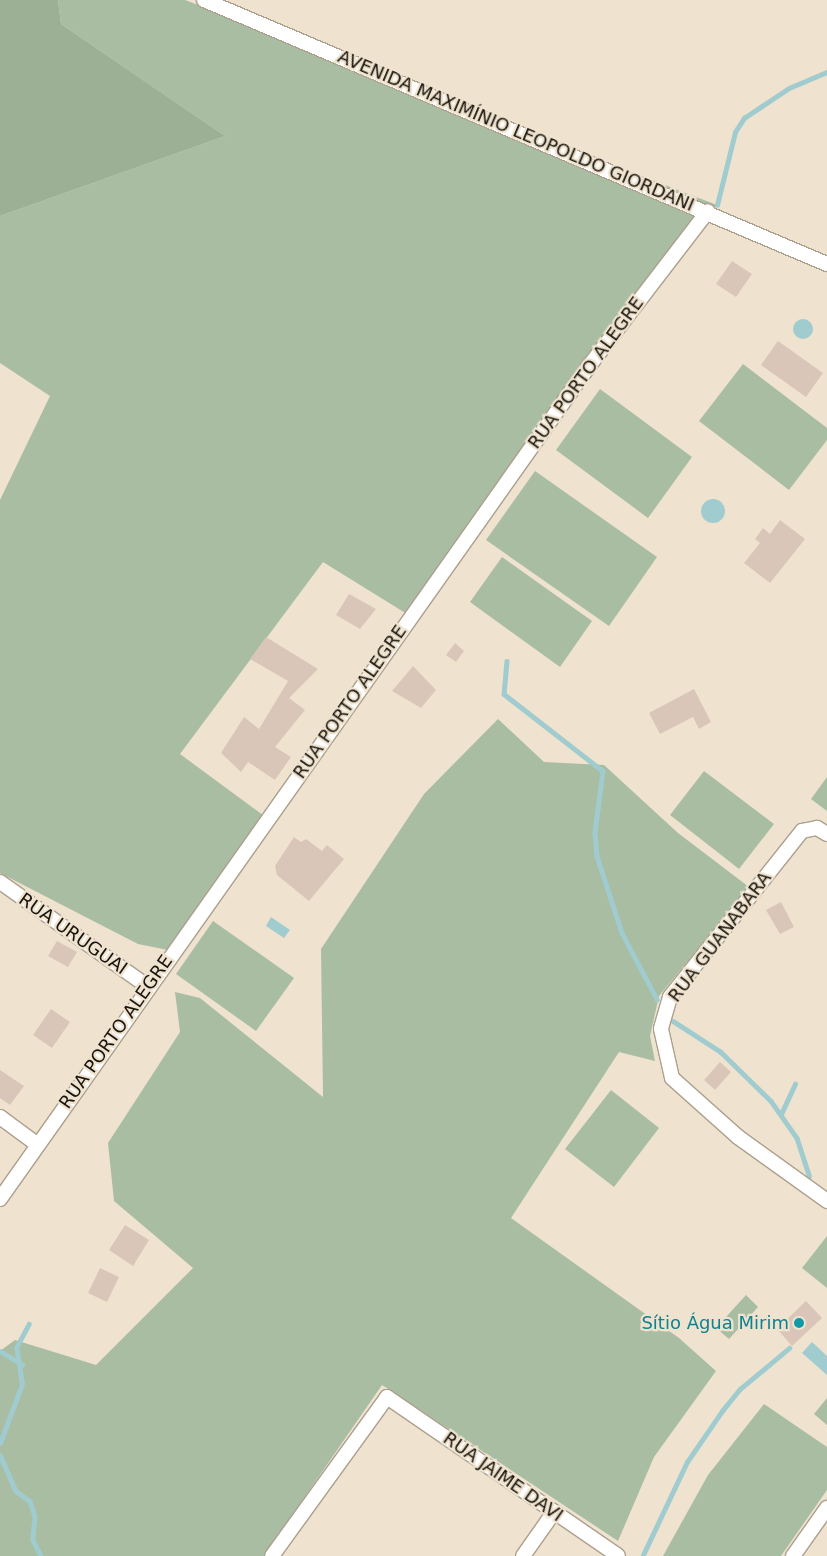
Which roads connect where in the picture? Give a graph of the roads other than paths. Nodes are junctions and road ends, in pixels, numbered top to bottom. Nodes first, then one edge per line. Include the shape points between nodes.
1 (204, 0) edge
2 (708, 211) junction
3 (827, 264) edge
4 (827, 834) edge
5 (0, 882) edge
6 (147, 986) junction
7 (0, 1118) edge
8 (38, 1145) junction
9 (0, 1199) edge
10 (827, 1201) edge
11 (827, 1508) edge
12 (554, 1512) junction
13 (272, 1556) edge
14 (523, 1556) edge
15 (618, 1556) edge
16 (794, 1556) edge

1 - 2 street, AVENIDA MAXIMÍNIO LEOPOLDO GIORDANI
2 - 3 street, AVENIDA MAXIMÍNIO LEOPOLDO GIORDANI
2 - 6 street, RUA PORTO ALEGRE via 589,366
4 - 10 street, RUA GUANABARA via 817,828 802,831 670,996 661,1029 672,1078 738,1137
5 - 6 street, RUA URUGUAI
6 - 8 street, RUA PORTO ALEGRE
7 - 8 street
8 - 9 street, RUA PORTO ALEGRE
11 - 16 street
12 - 13 street, RUA JAIME DAVI via 387,1397
12 - 14 street
12 - 15 street, RUA JAIME DAVI

